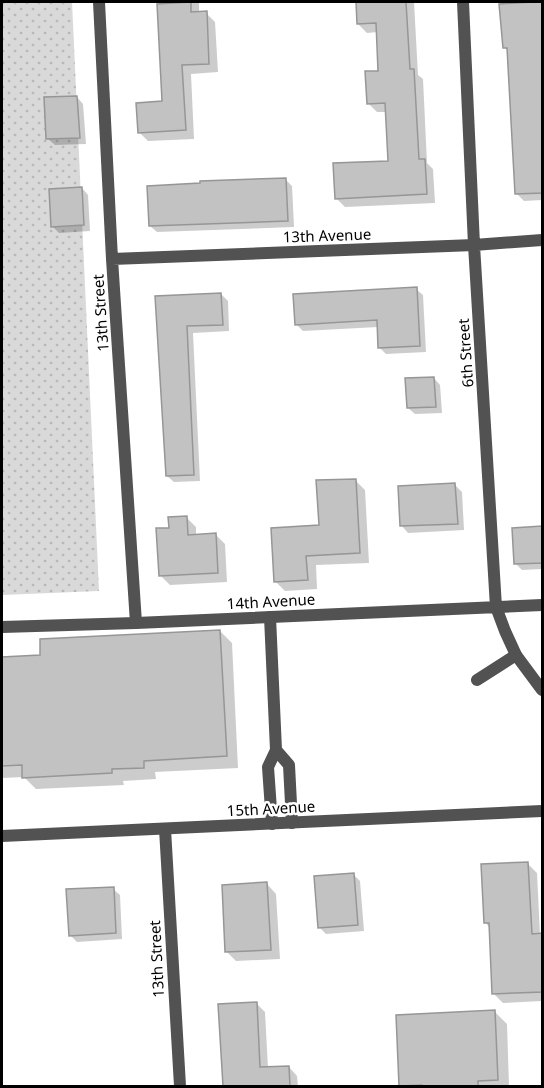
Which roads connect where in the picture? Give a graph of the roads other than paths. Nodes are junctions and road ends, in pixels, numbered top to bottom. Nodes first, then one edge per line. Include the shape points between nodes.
1 (99, 2) edge
2 (463, 2) edge
3 (543, 240) edge
4 (474, 245) junction
5 (112, 259) junction
6 (543, 605) edge
7 (496, 607) junction
8 (270, 617) junction
9 (136, 623) junction
10 (2, 627) edge
11 (516, 655) junction
12 (477, 680) dead end
13 (543, 690) edge
14 (276, 750) junction
15 (543, 811) edge
16 (292, 823) junction
17 (272, 824) junction
18 (165, 829) junction
19 (2, 836) edge
20 (180, 1086) edge

1 - 5 street, 13th Street
2 - 4 street, 6th Street
3 - 4 street, 13th Avenue
4 - 5 street, 13th Avenue
4 - 7 street, 6th Street
5 - 9 street, 13th Street
6 - 7 street, 14th Avenue
7 - 8 street, 14th Avenue
7 - 11 street, 6th Street
8 - 9 street, 14th Avenue
8 - 14 street
9 - 10 street, 14th Avenue
11 - 12 street
11 - 13 street, 6th Street
14 - 16 street via 289,765
14 - 17 street via 268,767
15 - 16 street, 15th Avenue
16 - 17 street, 15th Avenue
17 - 18 street, 15th Avenue
18 - 19 street, 15th Avenue
18 - 20 street, 13th Street

